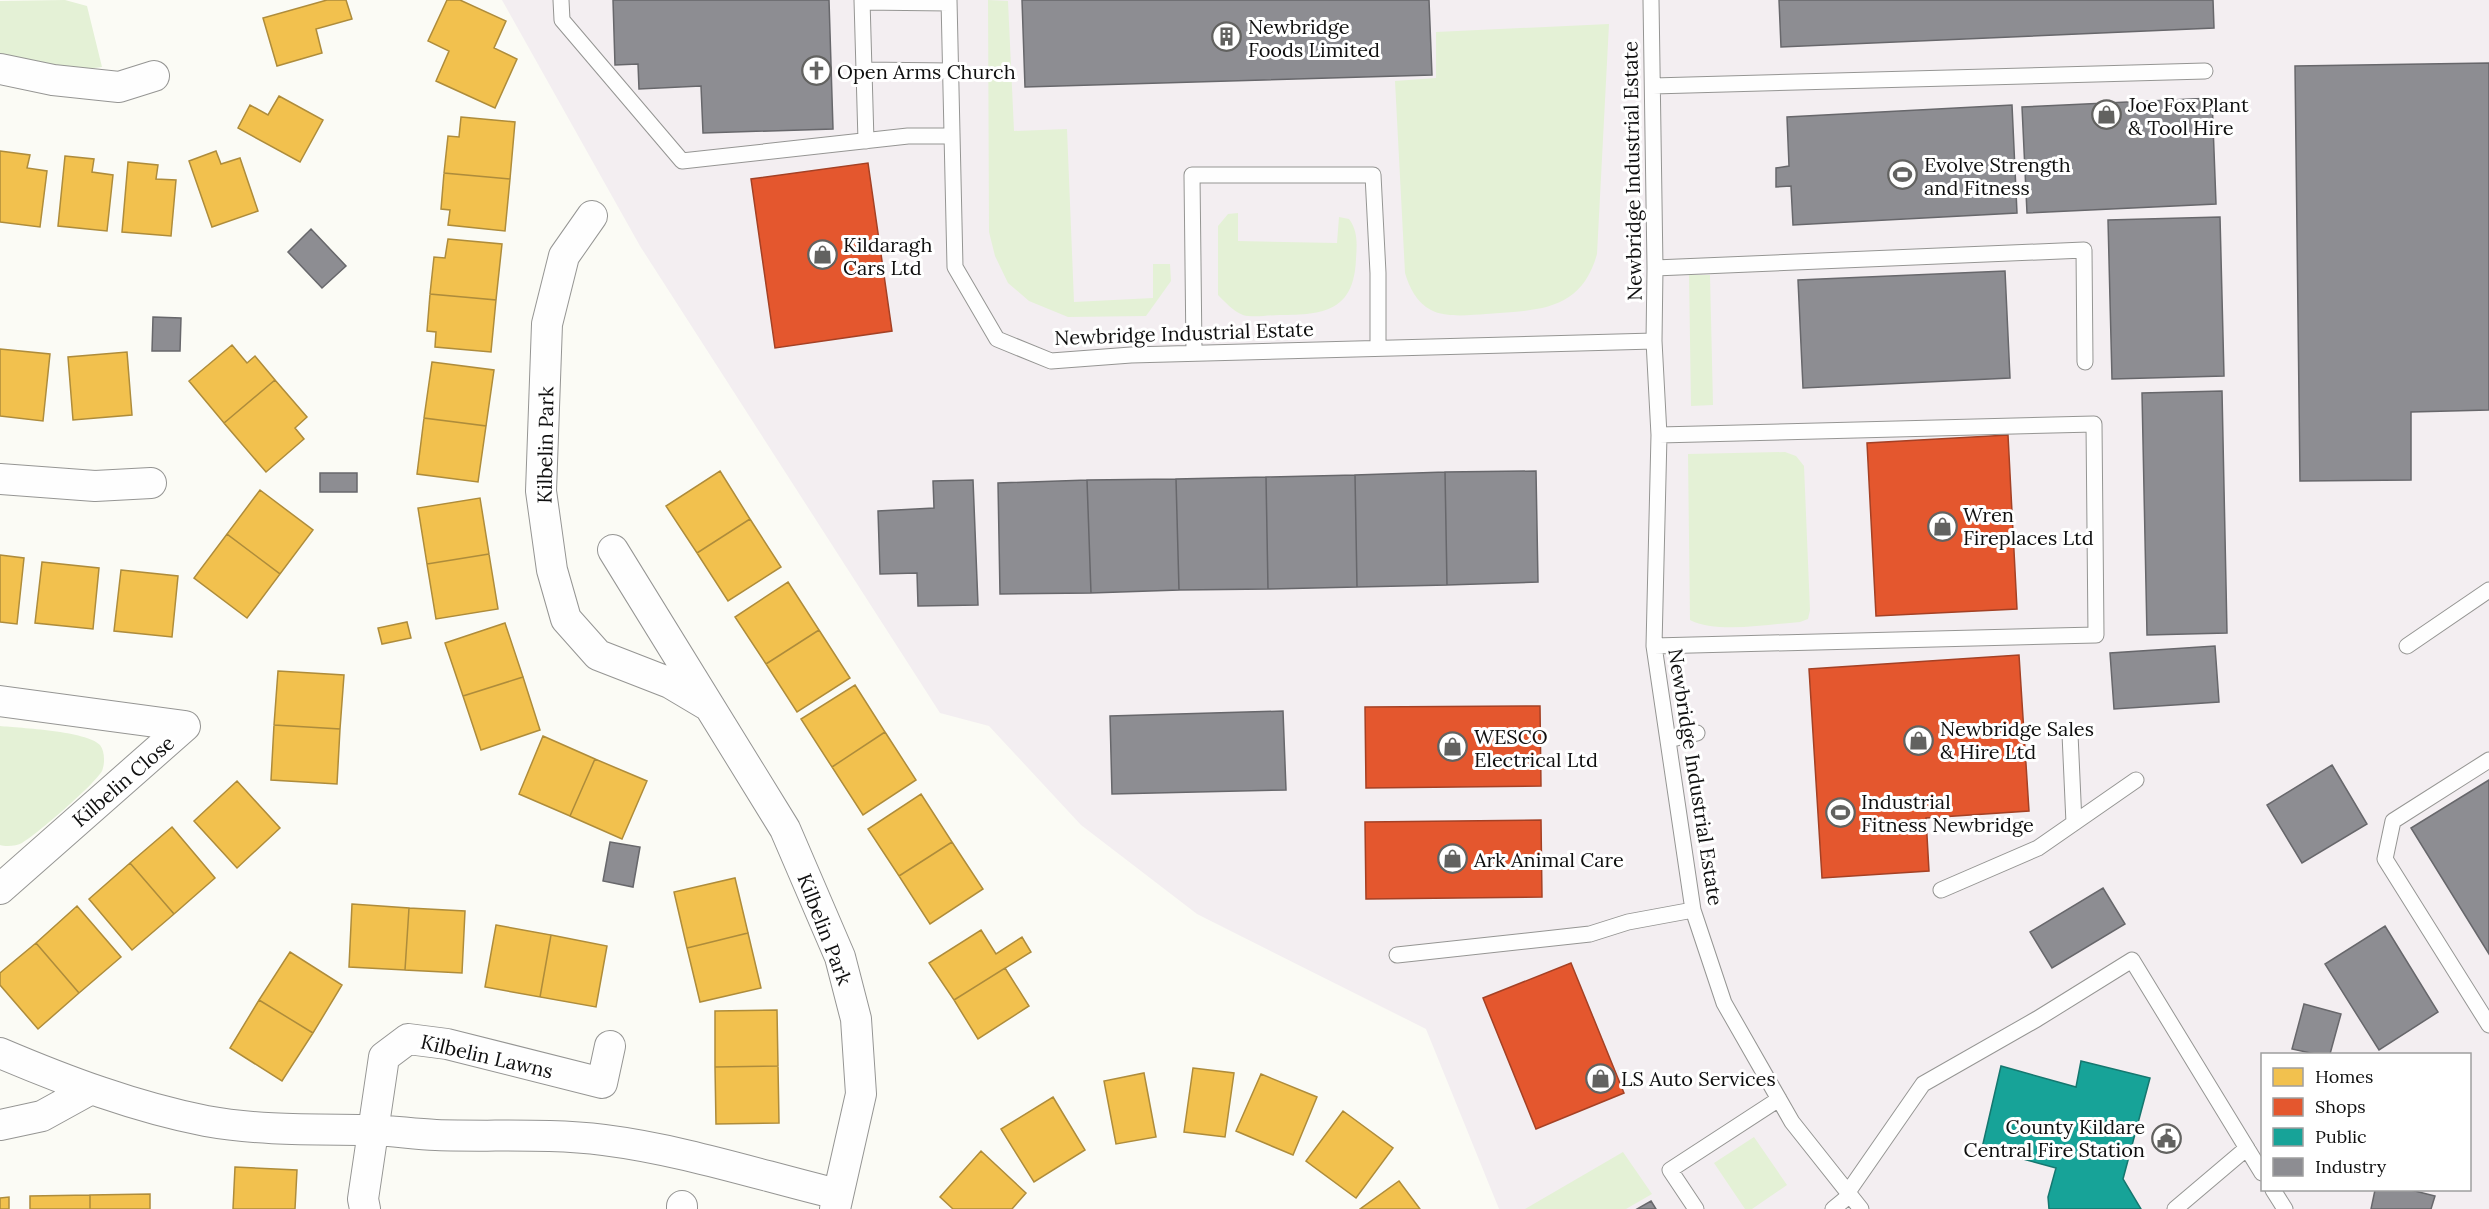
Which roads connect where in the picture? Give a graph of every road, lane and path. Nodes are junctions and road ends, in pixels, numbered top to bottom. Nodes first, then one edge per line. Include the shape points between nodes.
1 (561, 0) edge
2 (1651, 0) edge
3 (862, 1) edge
4 (949, 2) edge
5 (0, 69) edge
6 (864, 70) junction
7 (950, 71) junction
8 (2205, 71) dead end
9 (154, 76) dead end
10 (1653, 86) junction
11 (952, 136) junction
12 (866, 141) junction
13 (592, 216) dead end
14 (1655, 268) junction
15 (1654, 341) junction
16 (1378, 348) junction
17 (1194, 353) junction
18 (2085, 362) dead end
19 (1659, 435) junction
20 (0, 479) edge
21 (151, 483) dead end
22 (613, 550) dead end
23 (2489, 590) edge
24 (1654, 646) junction
25 (2407, 646) dead end
26 (0, 701) edge
27 (710, 706) junction
28 (1697, 733) dead end
29 (2070, 734) dead end
30 (1668, 740) junction
31 (2489, 760) edge
32 (2136, 780) dead end
33 (2074, 823) junction
34 (1, 888) edge
35 (1941, 890) dead end
36 (1693, 910) junction
37 (1397, 955) dead end
38 (2489, 1025) edge
39 (610, 1046) dead end
40 (0, 1053) edge
41 (90, 1089) junction
42 (1779, 1099) junction
43 (0, 1125) edge
44 (375, 1130) junction
45 (2247, 1148) junction
46 (2261, 1171) edge
47 (2274, 1191) edge
48 (1849, 1194) junction
49 (836, 1201) edge
50 (365, 1209) edge
51 (1696, 1209) edge
52 (1833, 1209) edge
53 (1861, 1209) edge
54 (2175, 1209) edge
55 (2285, 1209) edge

1 - 12 lane via 562,20 682,161
2 - 10 lane, Newbridge Industrial Estate
3 - 4 lane
3 - 6 lane
4 - 7 lane, Newbridge Industrial Estate
5 - 9 street via 119,87
6 - 7 lane
6 - 12 lane
7 - 11 lane, Newbridge Industrial Estate
8 - 10 lane
10 - 14 lane, Newbridge Industrial Estate
11 - 12 lane
11 - 17 lane, Newbridge Industrial Estate via 955,267 997,339 1051,361
13 - 27 street, Kilbelin Park via 564,256 548,324 541,491 552,570 566,619 598,655 670,683
14 - 15 lane, Newbridge Industrial Estate
14 - 18 lane via 2084,250
15 - 16 lane, Newbridge Industrial Estate
15 - 19 lane, Newbridge Industrial Estate
16 - 17 lane, Newbridge Industrial Estate
16 - 17 lane via 1373,175 1192,175
19 - 24 lane, Newbridge Industrial Estate
19 - 24 lane via 2094,424 2096,635
20 - 21 street via 95,486
22 - 27 street, Kilbelin Park
23 - 25 lane
24 - 30 lane, Newbridge Industrial Estate
26 - 34 street, Kilbelin Close via 185,726
27 - 49 street, Kilbelin Park via 785,829 840,957 856,1019 861,1094
28 - 30 lane
29 - 33 lane
30 - 36 lane, Newbridge Industrial Estate
31 - 38 lane via 2393,821 2385,859
32 - 33 lane
33 - 35 lane via 2038,848
36 - 37 lane via 1628,922 1590,934
36 - 42 lane, Newbridge Industrial Estate via 1724,1003
39 - 44 street, Kilbelin Lawns via 602,1083 447,1044 408,1039 384,1057
40 - 41 street
41 - 43 street via 42,1116
41 - 44 street via 206,1121 291,1130
42 - 48 lane, Newbridge Industrial Estate via 1792,1122
42 - 51 lane via 1670,1170
44 - 49 street via 604,1140 699,1156
44 - 50 street, Kilbelin Lawns via 363,1199
45 - 46 lane
45 - 48 lane via 2132,960 1923,1084
45 - 54 lane
47 - 55 lane
48 - 52 lane
48 - 53 lane, Newbridge Industrial Estate

